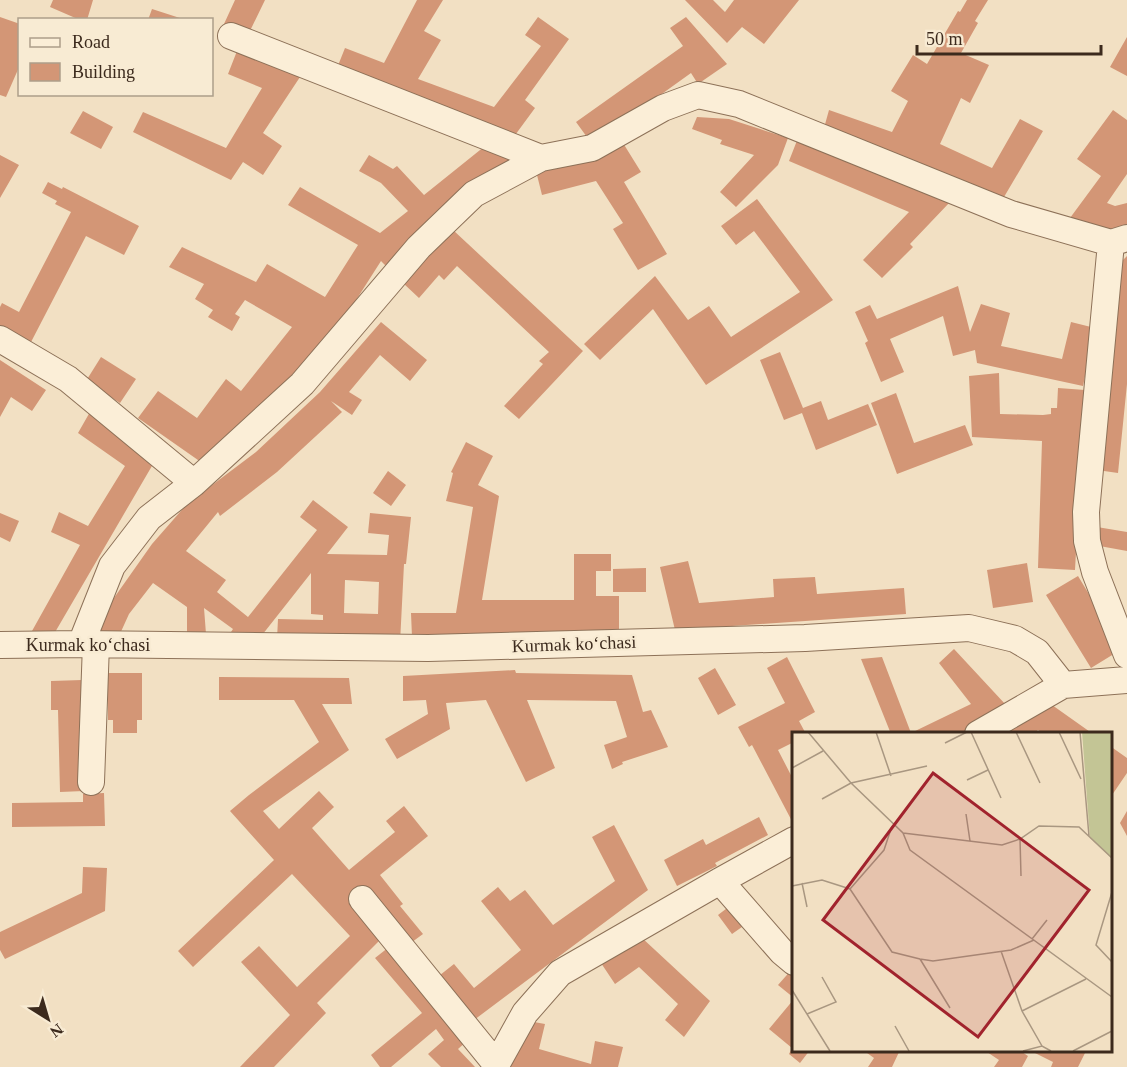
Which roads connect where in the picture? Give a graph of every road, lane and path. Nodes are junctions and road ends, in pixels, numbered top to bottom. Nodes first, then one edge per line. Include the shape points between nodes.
1 (231, 36) dead end
2 (541, 158) junction
3 (1119, 240) edge
4 (0, 339) edge
5 (194, 483) junction
6 (89, 644) junction
7 (0, 645) edge
8 (1127, 655) edge
9 (1127, 680) edge
10 (1063, 685) junction
11 (981, 732) edge
12 (91, 782) dead end
13 (792, 841) edge
14 (720, 881) junction
15 (362, 899) dead end
16 (792, 960) edge
17 (496, 1066) edge

1 - 2 street
2 - 3 street via 592,148 663,108 698,95 739,104 1011,214
2 - 5 street via 474,194 419,247 302,384
3 - 8 street via 1086,512 1087,541 1095,572
4 - 5 street via 68,379
5 - 6 street via 149,518 112,566
6 - 7 street, Kurmak koʻchasi
6 - 10 street, Kurmak koʻchasi via 428,648 805,638 969,628 1015,639 1037,652
6 - 12 street
9 - 10 street
10 - 11 street
13 - 14 street
14 - 16 street
14 - 17 street via 561,973 525,1012
15 - 17 street

